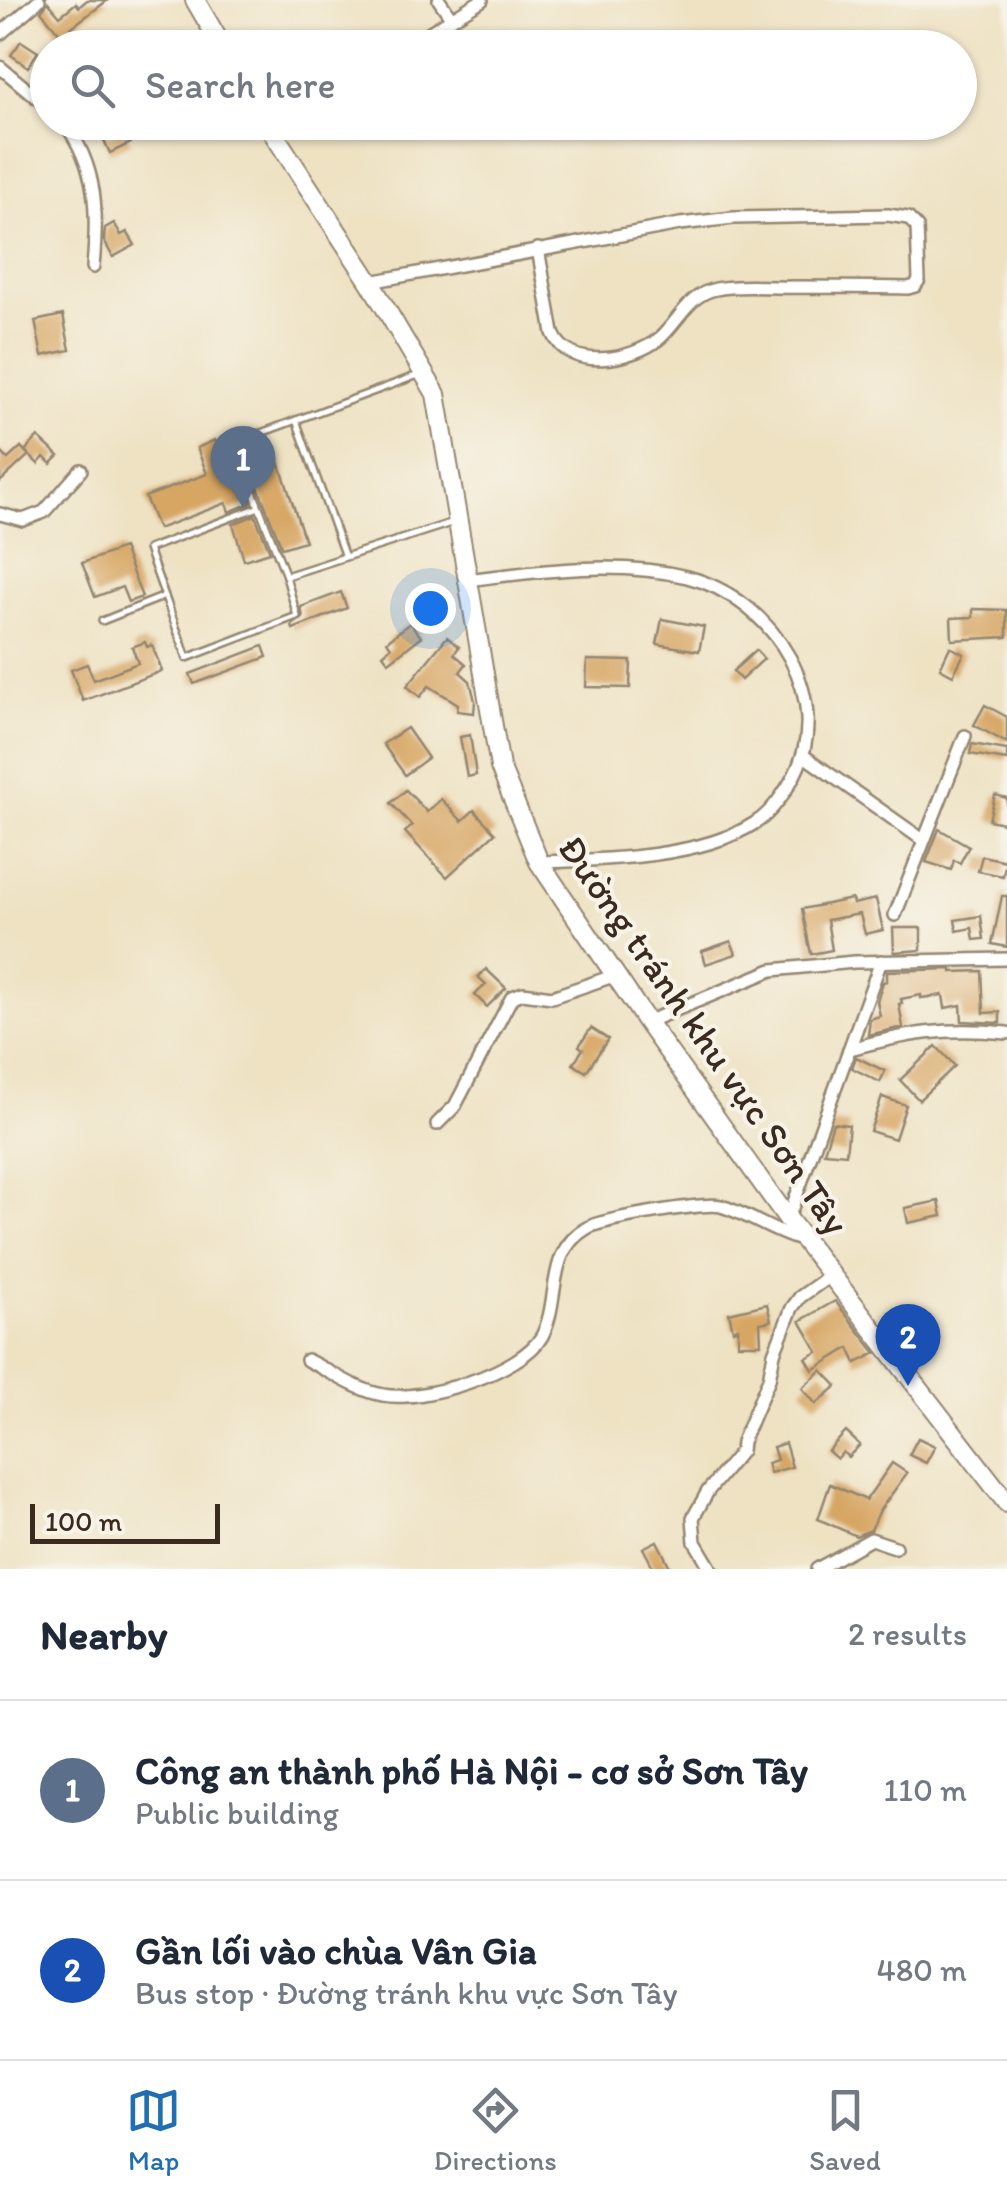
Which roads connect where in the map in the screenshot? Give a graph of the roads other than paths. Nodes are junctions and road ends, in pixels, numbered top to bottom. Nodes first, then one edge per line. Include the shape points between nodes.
1 (39, 0) edge
2 (195, 0) edge
3 (439, 0) edge
4 (482, 0) edge
5 (452, 19) junction
6 (212, 30) edge
7 (434, 30) edge
8 (0, 34) edge
9 (0, 67) edge
10 (30, 92) edge
11 (75, 140) edge
12 (278, 140) edge
13 (538, 249) junction
14 (94, 267) dead end
15 (370, 282) junction
16 (424, 373) junction
17 (296, 420) junction
18 (81, 470) dead end
19 (259, 507) junction
20 (0, 514) edge
21 (457, 522) junction
22 (346, 556) junction
23 (286, 576) junction
24 (467, 580) junction
25 (165, 596) junction
26 (102, 621) dead end
27 (965, 736) dead end
28 (804, 756) junction
29 (923, 840) junction
30 (539, 862) junction
31 (895, 914) dead end
32 (1007, 959) edge
33 (881, 961) junction
34 (616, 975) junction
35 (648, 1022) junction
36 (1007, 1033) edge
37 (850, 1049) junction
38 (437, 1124) dead end
39 (788, 1219) junction
40 (806, 1241) junction
41 (831, 1274) junction
42 (308, 1360) dead end
43 (1007, 1504) edge
44 (895, 1547) dead end
45 (711, 1569) edge
46 (817, 1569) edge

1 - 8 street
2 - 6 highway
3 - 5 street
4 - 5 street
5 - 7 street
9 - 10 street
11 - 14 street via 96,193
12 - 15 highway, Đường tránh khu vực Sơn Tây
13 - 13 street via 552,333 568,353 592,358 650,344 706,291 908,288 918,280 916,226 888,215 733,218
13 - 15 street
15 - 16 highway, Đường tránh khu vực Sơn Tây
16 - 17 lane
16 - 21 highway, Đường tránh khu vực Sơn Tây via 436,394
17 - 19 lane via 234,443
17 - 22 lane
18 - 20 street via 37,516
19 - 23 lane
19 - 25 lane via 148,548
21 - 22 lane
21 - 24 highway, Đường tránh khu vực Sơn Tây
22 - 23 lane
23 - 25 lane via 297,616 187,658
24 - 28 street via 591,568 687,577 733,595 795,668 810,730
24 - 30 highway, Đường tránh khu vực Sơn Tây via 500,768
25 - 26 lane
27 - 29 street
28 - 29 street
28 - 30 street via 778,802 734,834 674,850
29 - 31 street
30 - 34 highway, Đường tránh khu vực Sơn Tây
32 - 33 street
33 - 35 street via 772,970
33 - 37 street
34 - 35 highway, Đường tránh khu vực Sơn Tây
34 - 38 street via 552,998 512,997 454,1106
35 - 39 highway, Đường tránh khu vực Sơn Tây
36 - 37 street via 957,1028
37 - 39 street
39 - 40 highway, Đường tránh khu vực Sơn Tây
40 - 41 highway, Đường tránh khu vực Sơn Tây
40 - 42 street via 716,1205 594,1224 565,1245 542,1336 498,1372 388,1396
41 - 43 highway, Đường tránh khu vực Sơn Tây
41 - 45 street via 792,1308 741,1451 695,1511 695,1542
44 - 46 street via 870,1539

